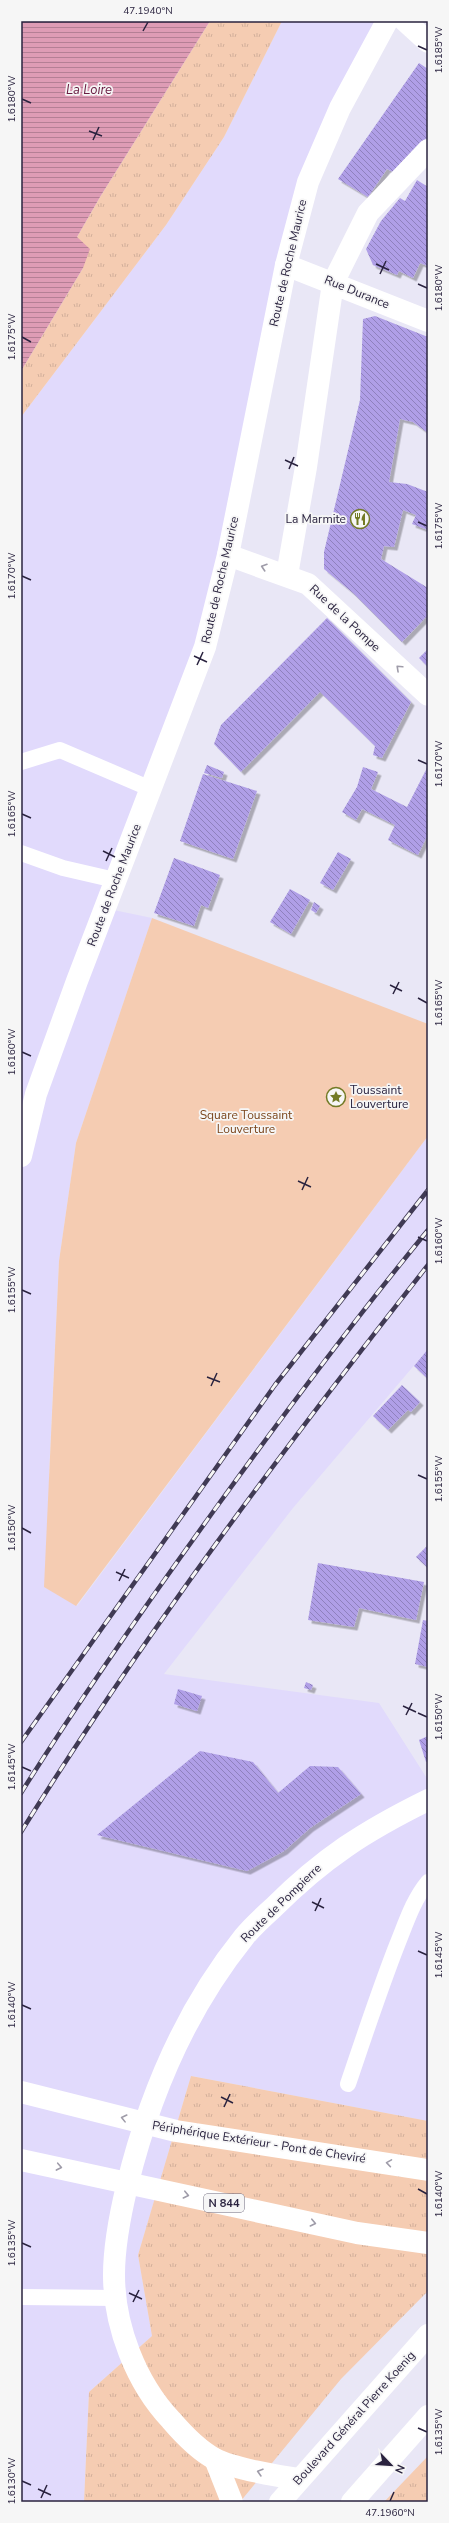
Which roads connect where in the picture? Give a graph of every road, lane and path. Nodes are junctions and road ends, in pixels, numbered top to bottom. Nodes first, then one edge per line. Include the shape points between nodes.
1 (387, 21) edge
2 (428, 150) edge
3 (286, 265) junction
4 (333, 283) junction
5 (428, 321) edge
6 (228, 555) junction
7 (287, 575) junction
8 (428, 695) edge
9 (21, 762) edge
10 (151, 789) junction
11 (21, 853) edge
12 (115, 880) junction
13 (21, 1156) edge
14 (428, 1800) edge
15 (428, 1882) edge
16 (348, 2084) dead end
17 (21, 2092) edge
18 (21, 2160) edge
19 (428, 2170) edge
20 (428, 2243) edge
21 (21, 2297) edge
22 (116, 2298) junction
23 (428, 2335) edge
24 (428, 2416) edge
25 (215, 2459) junction
26 (298, 2479) junction
27 (232, 2502) edge
28 (280, 2502) edge
29 (352, 2502) edge

1 - 3 main road, Route de Roche Maurice via 340,108 308,182
2 - 4 main road via 368,213
3 - 4 main road, Rue Durance
3 - 6 main road, Route de Roche Maurice
4 - 5 main road, Rue Durance
4 - 7 main road via 306,468
7 -> 6 main road, Rue de la Pompe
6 - 10 main road, Route de Roche Maurice via 205,647
8 -> 7 main road, Rue de la Pompe via 308,584
9 - 10 lane via 60,750
10 - 12 main road, Route de Roche Maurice
11 - 12 lane via 63,868
12 - 13 main road, Route de Roche Maurice via 36,1094
14 - 22 main road, Route de Pompierre via 378,1824 332,1854 245,1936 204,1992 175,2047 132,2165 119,2221 114,2276
15 - 16 lane via 419,1892 393,1955
19 -> 17 main road, Périphérique Extérieur - Pont de Cheviré via 176,2131
18 -> 20 main road, N 844 via 357,2233
21 - 22 lane
22 - 25 main road, Route de Pompierre via 119,2319 134,2367 158,2406 187,2437
23 - 26 main road, Boulevard Général Pierre Koenig
24 - 29 main road
26 -> 25 main road, Route de Pompierre via 271,2475
25 - 27 main road
26 - 28 main road, Boulevard Général Pierre Koenig

